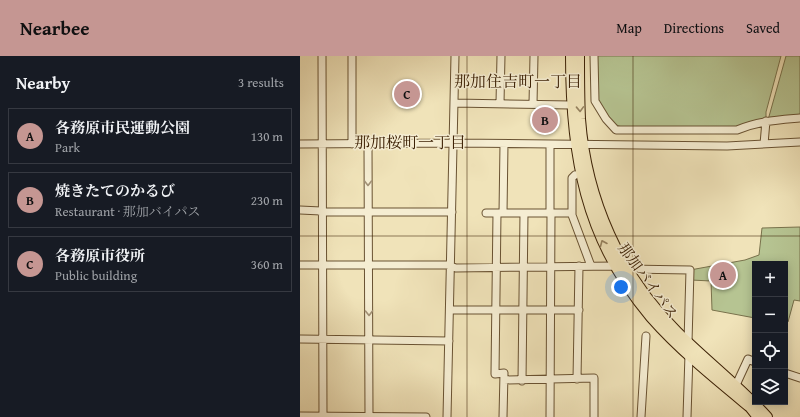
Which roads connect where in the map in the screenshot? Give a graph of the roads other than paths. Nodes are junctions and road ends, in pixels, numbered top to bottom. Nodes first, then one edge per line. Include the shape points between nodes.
1 (322, 56) edge
2 (352, 56) edge
3 (455, 56) edge
4 (501, 56) edge
5 (534, 56) edge
6 (571, 56) edge
7 (578, 56) edge
8 (594, 56) edge
9 (454, 103) junction
10 (500, 104) junction
11 (533, 104) junction
12 (571, 104) junction
13 (800, 118) edge
14 (766, 121) junction
15 (800, 142) edge
16 (453, 143) junction
17 (300, 144) edge
18 (322, 144) junction
19 (352, 144) junction
20 (368, 144) junction
21 (504, 144) junction
22 (579, 144) junction
23 (764, 144) junction
24 (550, 145) junction
25 (575, 175) dead end
26 (300, 210) edge
27 (321, 211) junction
28 (368, 211) junction
29 (452, 212) junction
30 (486, 213) dead end
31 (500, 213) junction
32 (524, 213) junction
33 (550, 213) junction
34 (572, 213) junction
35 (300, 265) edge
36 (322, 266) junction
37 (368, 266) junction
38 (579, 266) junction
39 (591, 266) junction
40 (615, 266) junction
41 (452, 267) junction
42 (496, 267) junction
43 (523, 267) junction
44 (551, 267) junction
45 (627, 269) junction
46 (450, 310) junction
47 (496, 310) junction
48 (523, 310) junction
49 (551, 310) junction
50 (579, 310) junction
51 (646, 336) dead end
52 (322, 338) junction
53 (300, 339) edge
54 (369, 339) junction
55 (449, 341) junction
56 (688, 342) junction
57 (689, 354) junction
58 (752, 361) edge
59 (788, 373) edge
60 (800, 378) edge
61 (577, 379) junction
62 (504, 380) junction
63 (549, 380) junction
64 (522, 381) junction
65 (736, 385) junction
66 (300, 416) edge
67 (323, 416) junction
68 (369, 416) junction
69 (426, 417) edge
70 (447, 417) edge
71 (503, 417) edge
72 (550, 417) edge
73 (594, 417) edge
74 (641, 417) edge
75 (687, 417) edge
76 (758, 417) edge
77 (767, 417) edge

1 - 18 street
2 - 19 street
3 - 9 street
4 - 10 street
5 - 11 street
6 - 12 highway, 那加バイパス
7 -> 22 highway, 那加バイパス
8 - 14 street via 595,101 616,130 737,130
9 - 10 street
9 - 16 street
10 - 11 street
11 - 12 street
12 - 22 highway, 那加バイパス
13 - 14 street
14 - 23 street
15 - 23 street
16 - 20 street
16 - 21 street
16 - 29 street
17 - 18 street
18 - 19 street
18 - 27 street
19 - 20 street
20 -> 28 street
21 - 24 street
21 - 31 street
22 - 23 street
22 - 24 street
40 -> 22 highway, 那加バイパス via 591,214 584,190
22 - 45 highway, 那加バイパス via 599,210 614,248
24 - 33 street
25 - 34 street via 572,178
26 - 27 street
27 - 28 street
27 - 36 street
28 - 29 street
28 - 37 street
29 - 41 street
30 - 31 street
31 - 32 street
31 - 42 street
32 - 33 street
32 - 43 street
33 - 34 street
33 - 44 street
34 - 39 street
35 - 36 street
36 - 37 street
36 - 52 street
37 - 41 street
37 -> 54 street
38 - 39 street
38 - 44 street
38 - 50 street
39 - 40 street
40 - 45 street
40 - 57 highway, 那加バイパス via 651,316
41 - 42 street
41 - 46 street
42 - 43 street
42 - 47 street
43 - 44 street
43 - 48 street
44 - 49 street
45 - 56 highway, 那加バイパス via 656,310
45 - 56 street via 690,270
46 - 47 street
46 - 55 street
47 - 48 street
47 - 62 street via 495,374 504,373
48 - 49 street
48 - 64 street
49 - 50 street
49 - 63 street
50 - 61 street
51 - 74 street
52 - 53 street
52 - 54 street
52 - 67 street
54 - 55 street
54 - 68 street
55 - 70 street
56 - 65 highway, 那加バイパス
57 - 75 street
57 - 76 highway, 那加バイパス
58 - 65 street via 748,359
59 - 60 street
61 - 63 street
61 - 73 street via 594,378
62 - 64 street
62 - 71 street
63 - 64 street
63 - 72 street
65 - 77 highway, 那加バイパス
66 - 67 street
67 - 68 street
68 - 69 street

